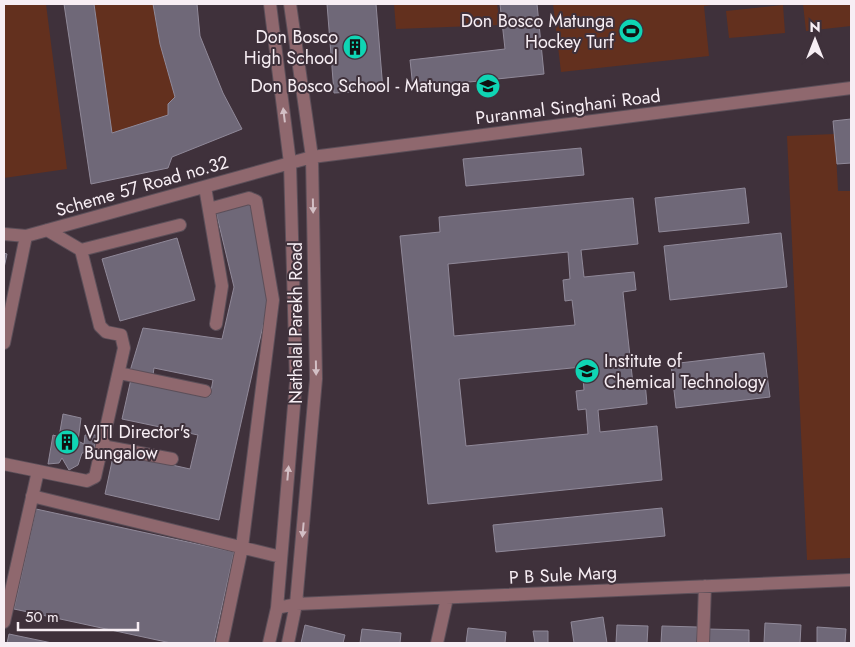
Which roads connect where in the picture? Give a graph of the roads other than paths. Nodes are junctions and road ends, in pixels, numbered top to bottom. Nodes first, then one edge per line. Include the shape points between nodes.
1 (270, 4) edge
2 (290, 4) edge
3 (851, 88) edge
4 (312, 157) junction
5 (290, 163) junction
6 (205, 187) junction
7 (209, 209) junction
8 (180, 225) dead end
9 (47, 230) junction
10 (4, 234) edge
11 (26, 236) junction
12 (81, 250) junction
13 (216, 324) dead end
14 (4, 343) edge
15 (119, 373) junction
16 (205, 391) dead end
17 (102, 446) junction
18 (172, 459) dead end
19 (4, 464) edge
20 (38, 471) junction
21 (32, 496) junction
22 (242, 547) junction
23 (281, 557) junction
24 (851, 580) edge
25 (705, 586) junction
26 (447, 598) junction
27 (296, 604) junction
28 (277, 608) junction
29 (4, 622) edge
30 (222, 643) edge
31 (269, 643) edge
32 (288, 643) edge
33 (437, 643) edge
34 (703, 643) edge

5 -> 1 street, Nathalal Parekh Road
2 - 4 street, Nathalal Parekh Road
3 - 4 street, Puranmal Singhani Road
4 - 5 street, Puranmal Singhani Road
4 -> 27 street, Nathalal Parekh Road via 316,379
5 - 6 street, Scheme 57 Road no.32
23 -> 5 street, Nathalal Parekh Road via 296,382
6 - 7 street
6 - 9 street, Scheme 57 Road no.32
7 - 13 street via 222,286
7 - 22 street via 249,198 256,201 272,292
8 - 12 street
9 - 11 street, Scheme 57 Road no.32
9 - 12 street
10 - 11 street, Scheme 57 Road no.32
11 - 14 street
12 - 15 street via 100,326 106,332 121,335 124,342
15 - 16 street
15 - 17 street
17 - 18 street
17 - 20 street via 92,480
19 - 20 street
20 - 21 street
21 - 22 street
21 - 29 street
22 - 23 street
22 - 30 street
23 - 28 street, Nathalal Parekh Road
24 - 25 street, P B Sule Marg
25 - 26 street, P B Sule Marg
25 - 34 street
26 - 27 street, P B Sule Marg
26 - 33 street
27 - 28 street, P B Sule Marg
27 - 32 street, Nathalal Parekh Road
28 - 31 street, Nathalal Parekh Road

